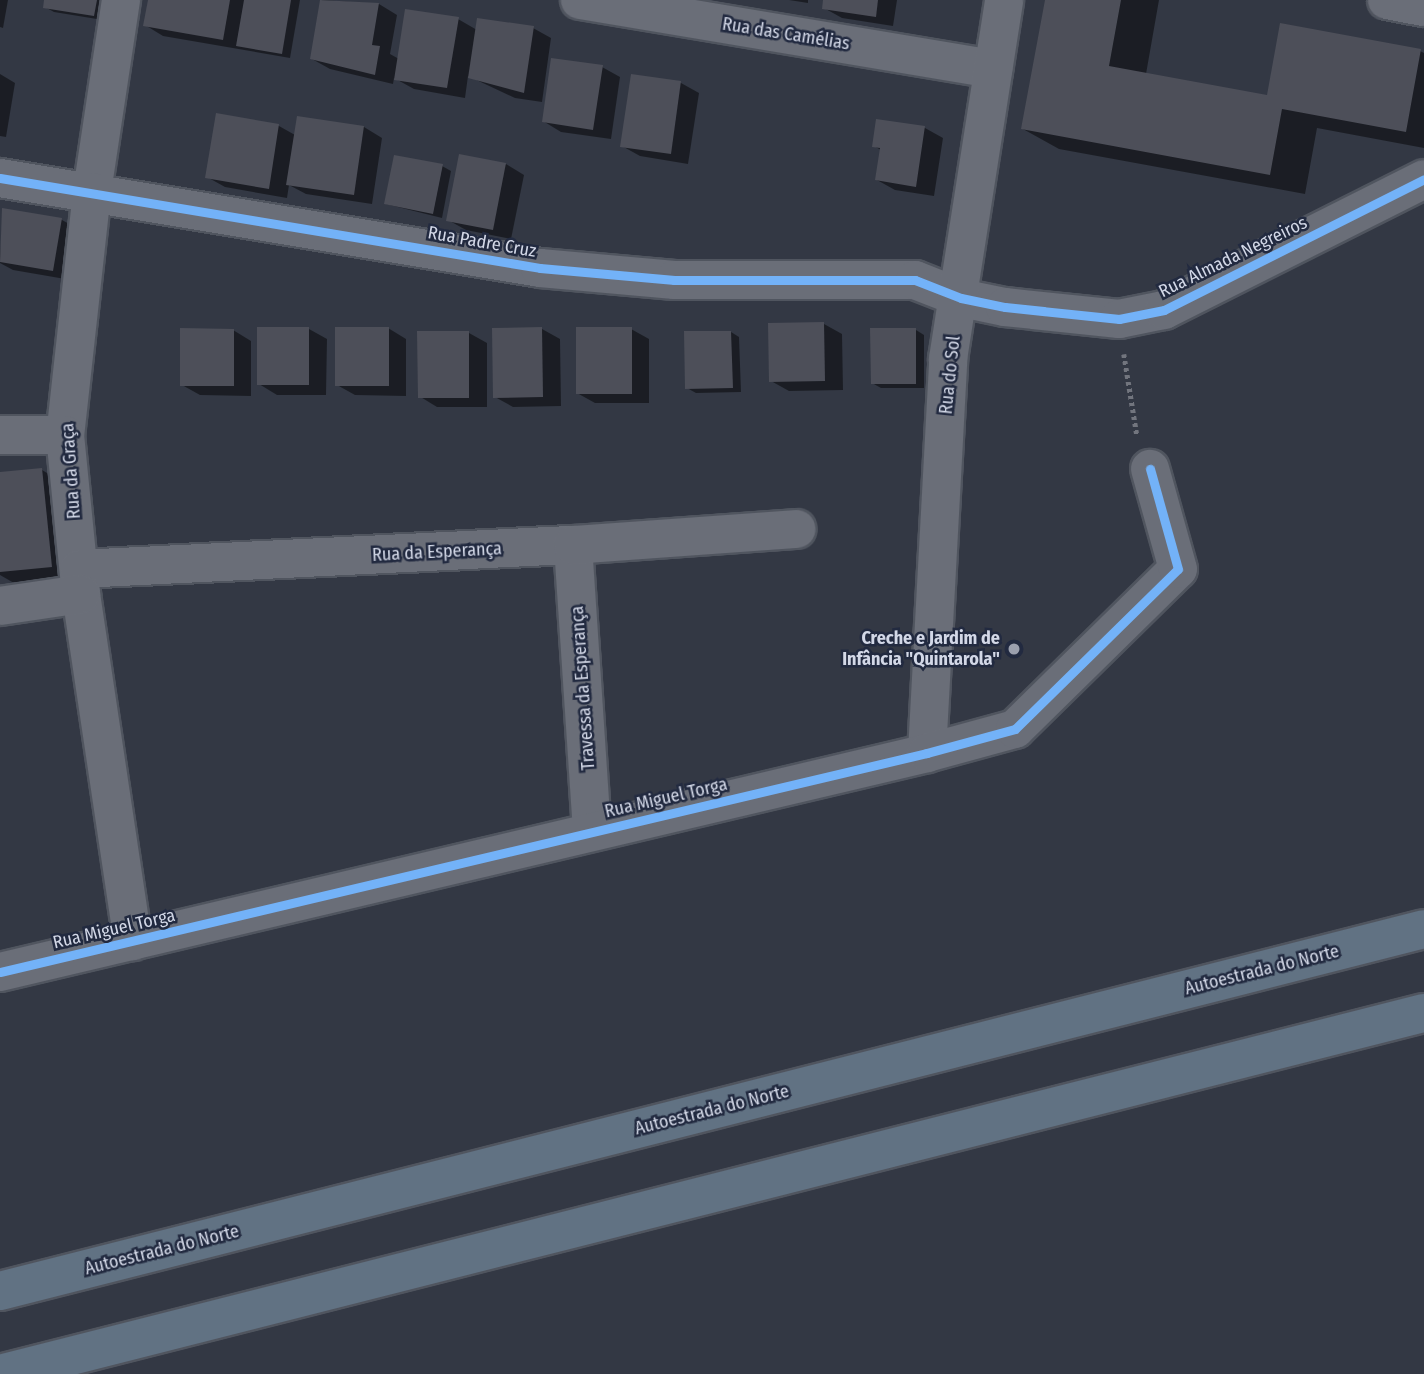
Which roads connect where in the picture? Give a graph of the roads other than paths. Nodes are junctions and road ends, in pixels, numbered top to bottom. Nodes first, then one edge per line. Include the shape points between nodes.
1 (121, 0) edge
2 (580, 0) edge
3 (1004, 0) edge
4 (1387, 0) edge
5 (1424, 8) edge
6 (993, 69) junction
7 (0, 178) edge
8 (1424, 178) edge
9 (92, 192) junction
10 (961, 298) junction
11 (0, 435) edge
12 (65, 435) junction
13 (1150, 469) road end
14 (796, 529) dead end
15 (573, 545) junction
16 (80, 582) junction
17 (0, 606) edge
18 (927, 753) junction
19 (593, 831) junction
20 (1424, 929) edge
21 (133, 941) junction
22 (0, 972) edge
23 (1424, 1013) edge
24 (0, 1291) edge
25 (0, 1374) edge

1 - 9 street, Rua da Graça
2 - 6 street, Rua das Camélias
3 - 6 street, Rua do Sol
4 - 5 street
6 - 10 street, Rua do Sol
7 - 9 street, Rua Padre Cruz
8 - 10 street, Rua Almada Negreiros via 1164,310 1119,319
9 - 10 street, Rua Padre Cruz via 540,268 674,280 915,280
9 - 12 street, Rua da Graça
10 - 18 street, Rua do Sol via 948,359
11 - 12 street
12 - 16 street, Rua da Graça
13 - 18 street, Rua Miguel Torga via 1178,569 1015,729
14 - 15 street, Rua da Esperança
15 - 16 street, Rua da Esperança
15 - 19 street, Travessa da Esperança
16 - 17 street, Rua da Esperança
16 - 21 street, Rua da Graça
18 - 19 street, Rua Miguel Torga
19 - 21 street, Rua Miguel Torga
20 - 24 highway, Autoestrada do Norte
21 - 22 street, Rua Miguel Torga
23 - 25 highway

